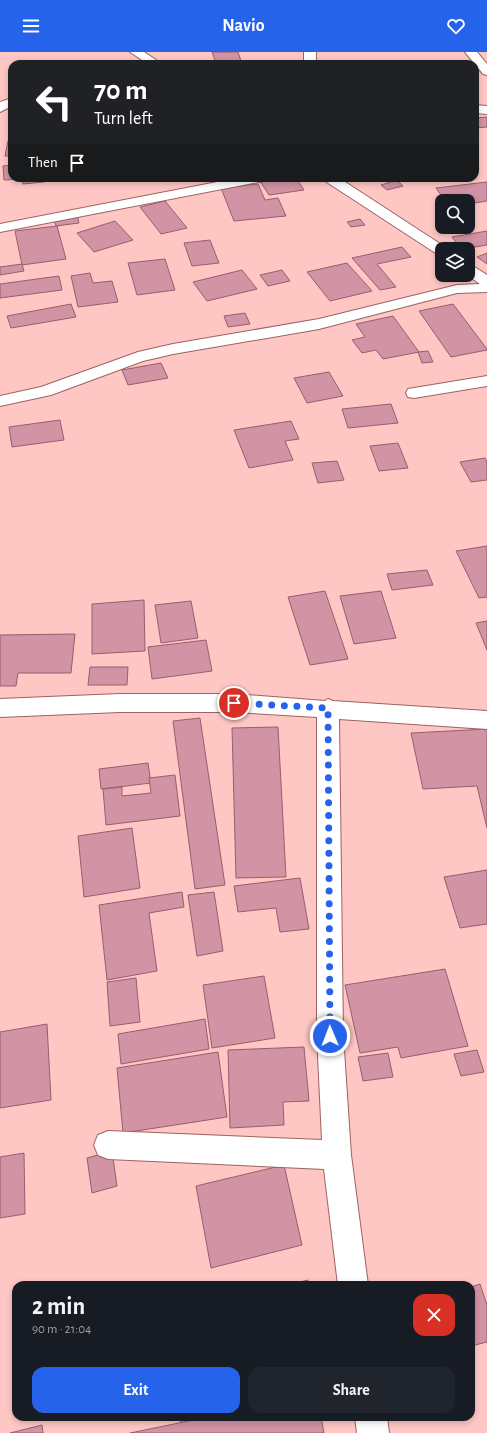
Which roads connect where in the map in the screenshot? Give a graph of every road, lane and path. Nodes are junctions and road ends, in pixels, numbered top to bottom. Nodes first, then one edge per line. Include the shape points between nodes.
1 (136, 52) edge
2 (471, 52) edge
3 (149, 60) edge
4 (477, 60) edge
5 (479, 62) edge
6 (487, 72) edge
7 (8, 99) edge
8 (0, 108) edge
9 (238, 182) edge
10 (336, 182) edge
11 (0, 228) edge
12 (435, 246) edge
13 (475, 274) edge
14 (460, 282) edge
15 (487, 282) edge
16 (487, 288) edge
17 (487, 381) edge
18 (414, 393) dead end
19 (0, 401) edge
20 (0, 708) edge
21 (328, 708) junction
22 (487, 720) edge
23 (108, 1146) dead end
24 (337, 1155) junction
25 (353, 1281) edge
26 (372, 1421) edge
27 (373, 1433) edge

1 - 3 street
2 - 4 street
5 - 6 street
7 - 8 street
9 - 11 street
10 - 12 street
13 - 15 street
14 - 16 street
14 - 19 street via 319,324 138,357 45,391
17 - 18 street
20 - 21 street via 120,703 234,703
21 - 22 street
21 - 24 street via 330,1036
23 - 24 street
24 - 25 street
26 - 27 street

